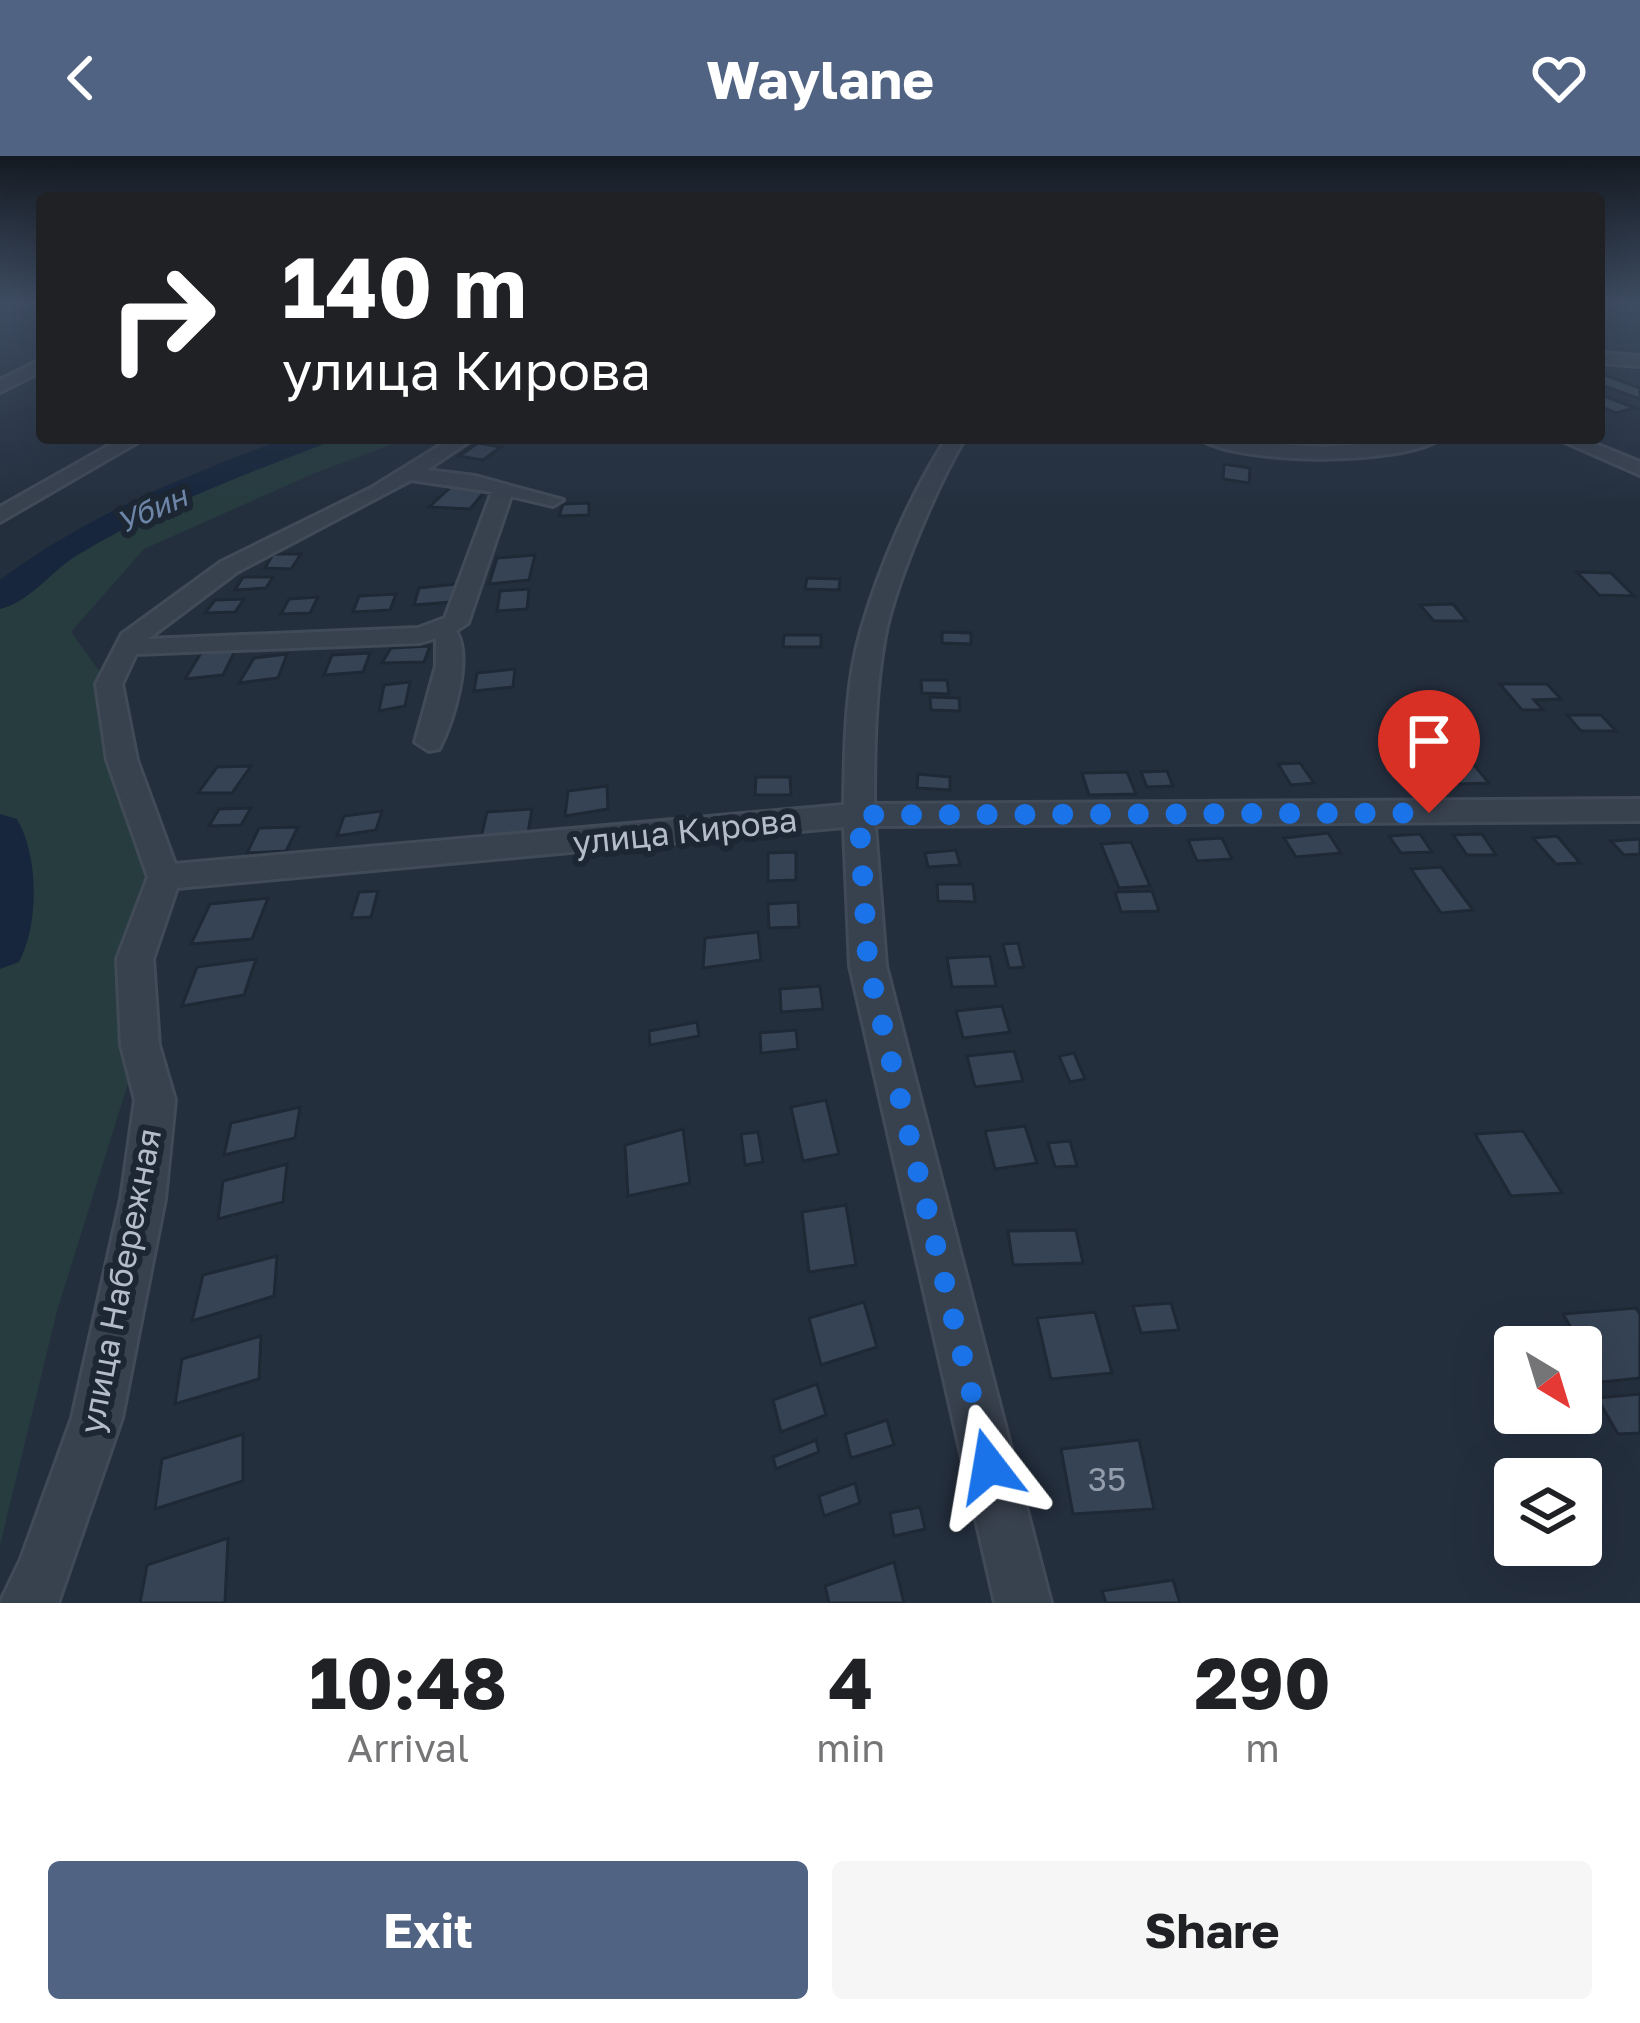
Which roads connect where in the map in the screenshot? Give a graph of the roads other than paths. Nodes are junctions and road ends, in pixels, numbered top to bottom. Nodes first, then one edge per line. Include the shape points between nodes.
1 (32, 370) edge
2 (0, 387) edge
3 (126, 444) edge
4 (456, 444) edge
5 (952, 444) edge
6 (1256, 444) edge
7 (1413, 444) edge
8 (1580, 444) edge
9 (1640, 469) edge
10 (410, 474) junction
11 (503, 489) junction
12 (553, 500) dead end
13 (0, 516) edge
14 (442, 630) junction
15 (128, 646) junction
16 (429, 742) dead end
17 (1640, 810) edge
18 (859, 815) junction
19 (164, 877) junction
20 (28, 1603) edge
21 (1023, 1603) edge

1 - 2 street
3 - 13 street
4 - 10 street
5 - 18 street via 932,476 873,633
6 - 7 street via 1353,456
8 - 9 street
10 - 11 street
10 - 15 street via 229,567
11 - 12 street
11 - 14 street via 456,623
14 - 15 street
14 - 16 street via 449,666
15 - 19 street via 110,684 122,760
17 - 18 street, улица Кирова
18 - 19 street, улица Кирова
18 - 21 street via 868,965
19 - 20 street, улица Набережная via 135,959 140,1045 155,1100 142,1199 97,1418

